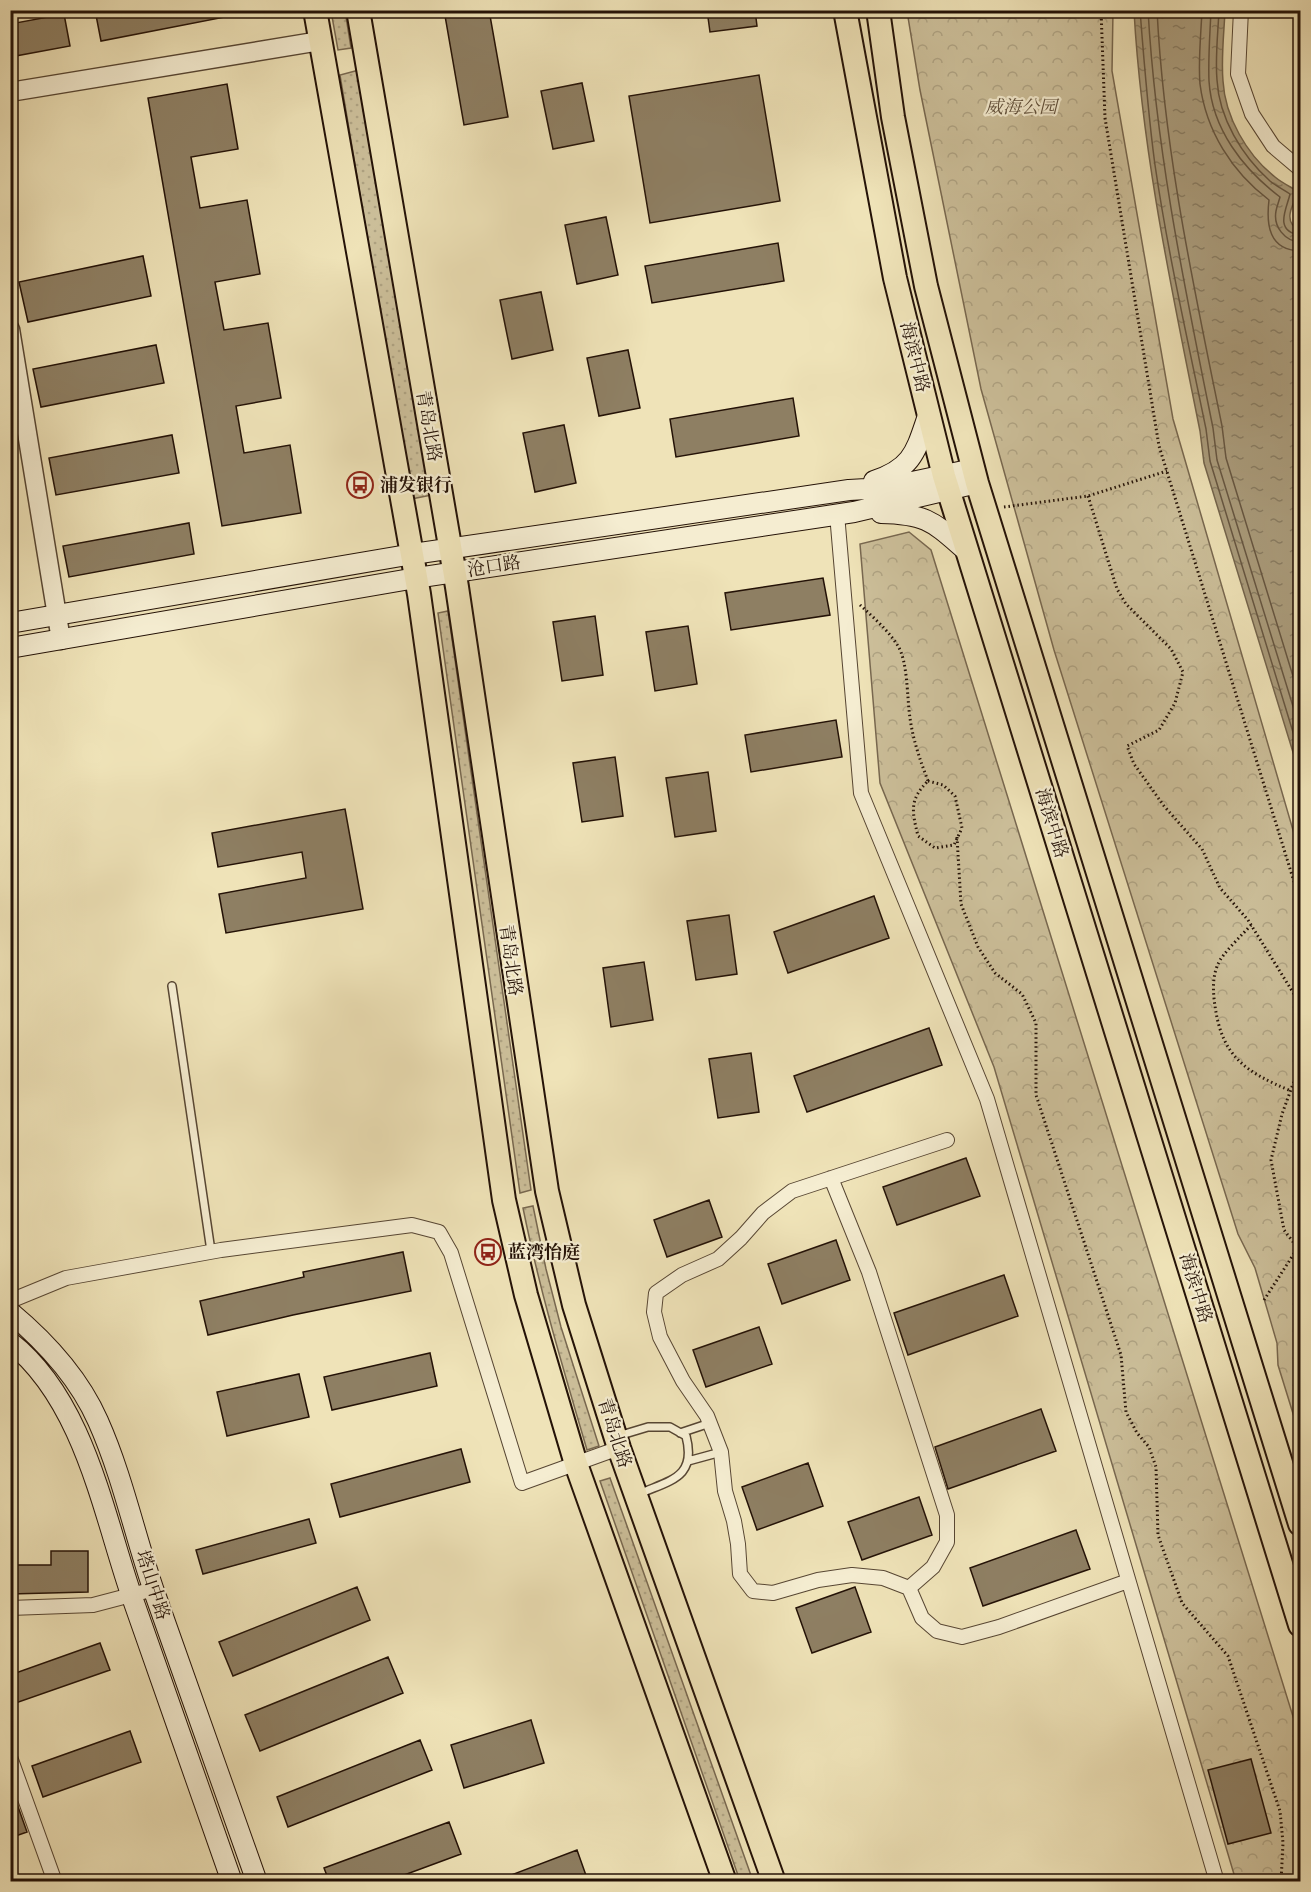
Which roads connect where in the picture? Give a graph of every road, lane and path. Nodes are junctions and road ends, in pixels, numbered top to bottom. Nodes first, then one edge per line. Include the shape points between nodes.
1 (315, 10) edge
2 (358, 10) edge
3 (845, 10) edge
4 (878, 10) edge
5 (1101, 10) edge
6 (1241, 10) edge
7 (320, 41) junction
8 (10, 92) edge
9 (1300, 170) edge
10 (10, 329) edge
11 (929, 413) junction
12 (1167, 471) junction
13 (975, 476) junction
14 (946, 483) junction
15 (849, 490) junction
16 (1088, 496) junction
17 (985, 509) junction
18 (846, 513) junction
19 (451, 548) junction
20 (968, 552) junction
21 (413, 554) junction
22 (455, 572) junction
23 (416, 578) junction
24 (844, 589) junction
25 (57, 615) junction
26 (10, 622) edge
27 (61, 640) junction
28 (10, 648) edge
29 (928, 781) junction
30 (957, 837) junction
31 (1300, 901) edge
32 (1251, 925) junction
33 (172, 986) dead end
34 (1300, 992) edge
35 (1294, 994) junction
36 (1300, 1014) edge
37 (1300, 1065) edge
38 (1291, 1091) junction
39 (947, 1140) dead end
40 (831, 1178) junction
41 (1299, 1250) edge
42 (211, 1251) junction
43 (1264, 1300) dead end
44 (10, 1301) edge
45 (10, 1312) edge
46 (10, 1342) edge
47 (710, 1423) junction
48 (680, 1433) junction
49 (617, 1443) junction
50 (721, 1452) junction
51 (688, 1461) junction
52 (576, 1464) junction
53 (636, 1495) junction
54 (1300, 1524) edge
55 (1128, 1581) junction
56 (154, 1588) junction
57 (909, 1588) junction
58 (131, 1594) junction
59 (10, 1608) edge
60 (1300, 1625) edge
61 (10, 1757) edge
62 (55, 1881) edge
63 (232, 1881) edge
64 (257, 1881) edge
65 (725, 1881) edge
66 (774, 1881) edge
67 (1217, 1881) edge
68 (1281, 1881) edge

1 - 7 main road
2 - 19 main road, 青岛北路
3 - 11 main road, 海滨中路 via 895,278
4 - 13 main road, 海滨中路 via 893,117 926,286
5 - 12 path via 1105,118 1159,446
6 - 9 street via 1238,74 1252,114 1273,146
7 - 8 street
7 - 21 main road
10 - 25 street
11 - 14 main road, 海滨中路
11 - 15 main road via 906,463 892,475
12 - 16 path
12 - 31 path
13 - 14 main road, 沧口路
13 - 17 main road, 海滨中路
14 - 15 main road, 沧口路
14 - 18 main road, 沧口路
14 - 20 main road, 海滨中路
15 - 19 main road, 沧口路
16 - 17 path
16 - 32 path via 1126,604 1172,649 1183,672 1175,703 1159,730 1127,746 1134,764 1202,849 1220,888
17 - 54 main road, 海滨中路
18 - 20 main road via 915,515 940,528
18 - 22 main road, 沧口路
18 - 24 street
19 - 21 main road, 沧口路
19 - 22 main road, 青岛北路
20 - 60 main road, 海滨中路
21 - 23 main road
21 - 25 main road, 沧口路
22 - 23 main road, 沧口路
22 - 49 main road, 青岛北路 via 547,1191 574,1305
23 - 27 main road, 沧口路
23 - 52 main road via 504,1200 526,1295
24 - 29 path via 899,647 916,748
24 - 55 street via 861,793 987,1099
25 - 26 main road, 沧口路
25 - 27 street
27 - 28 main road, 沧口路
29 - 30 path via 943,785 955,796 962,828
29 - 30 path via 916,793 913,816 918,836 935,848 954,845
30 - 68 path via 961,904 978,947 995,973 1022,994 1036,1023 1036,1095 1121,1355 1126,1412 1149,1447 1156,1467 1158,1535 1182,1603 1228,1656 1280,1811
32 - 35 path
32 - 38 path via 1218,964 1213,990 1218,1028 1234,1058 1258,1077
33 - 42 lane
34 - 35 path
35 - 36 path
37 - 38 path
38 - 41 path via 1271,1160 1284,1230
39 - 40 street
40 - 47 street via 792,1191 763,1213 718,1259 682,1275 656,1293 654,1312 660,1337
40 - 57 street via 869,1272 947,1515 947,1542 933,1567
41 - 43 path
42 - 44 street via 66,1278
42 - 52 street via 412,1225 439,1232 451,1253 522,1483
45 - 56 main road, 塔山中路 via 40,1337 70,1374 98,1419
46 - 58 main road, 塔山中路 via 24,1352 49,1385 78,1433
47 - 48 lane
47 - 50 street
48 - 49 lane via 670,1427 648,1427
48 - 51 lane via 686,1436
49 - 52 street
49 - 53 main road, 青岛北路
50 - 51 lane
50 - 57 street via 740,1574 753,1591 773,1593 852,1575 883,1578
51 - 53 lane via 680,1476
52 - 65 main road
53 - 66 main road, 青岛北路
55 - 57 street via 962,1637 937,1631 922,1618
55 - 67 street
56 - 58 street
56 - 64 main road, 塔山中路
58 - 59 street via 93,1605
58 - 63 main road, 塔山中路
61 - 62 street

